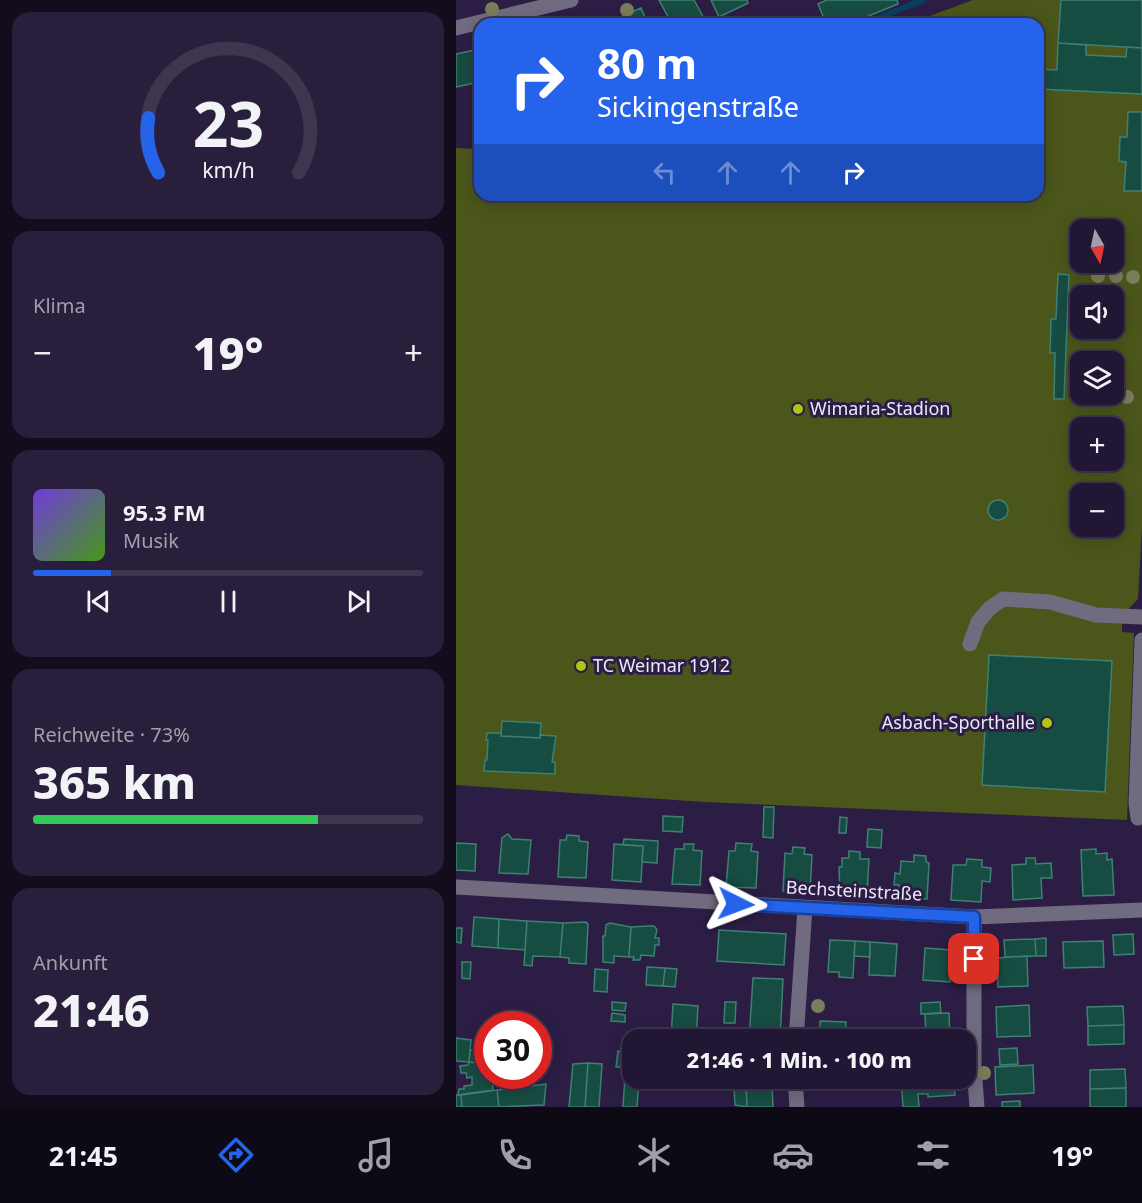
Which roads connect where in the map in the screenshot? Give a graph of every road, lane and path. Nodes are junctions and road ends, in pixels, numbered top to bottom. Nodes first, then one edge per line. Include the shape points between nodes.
1 (571, 0) edge
2 (497, 18) edge
3 (474, 24) edge
4 (456, 28) edge
5 (1142, 617) edge
6 (1142, 640) edge
7 (970, 644) dead end
8 (1138, 818) dead end
9 (456, 887) edge
10 (805, 908) junction
11 (1142, 910) edge
12 (974, 917) junction
13 (797, 1029) edge
14 (796, 1089) edge
15 (797, 1107) edge
16 (976, 1107) edge

1 - 2 street
3 - 4 street
5 - 7 street via 1096,615 1050,602 1004,599 978,622
6 - 8 street
9 - 10 street, Bechsteinstraße
10 - 12 street, Bechsteinstraße
10 - 13 street
11 - 12 street, Bechsteinstraße
12 - 16 street
14 - 15 street

